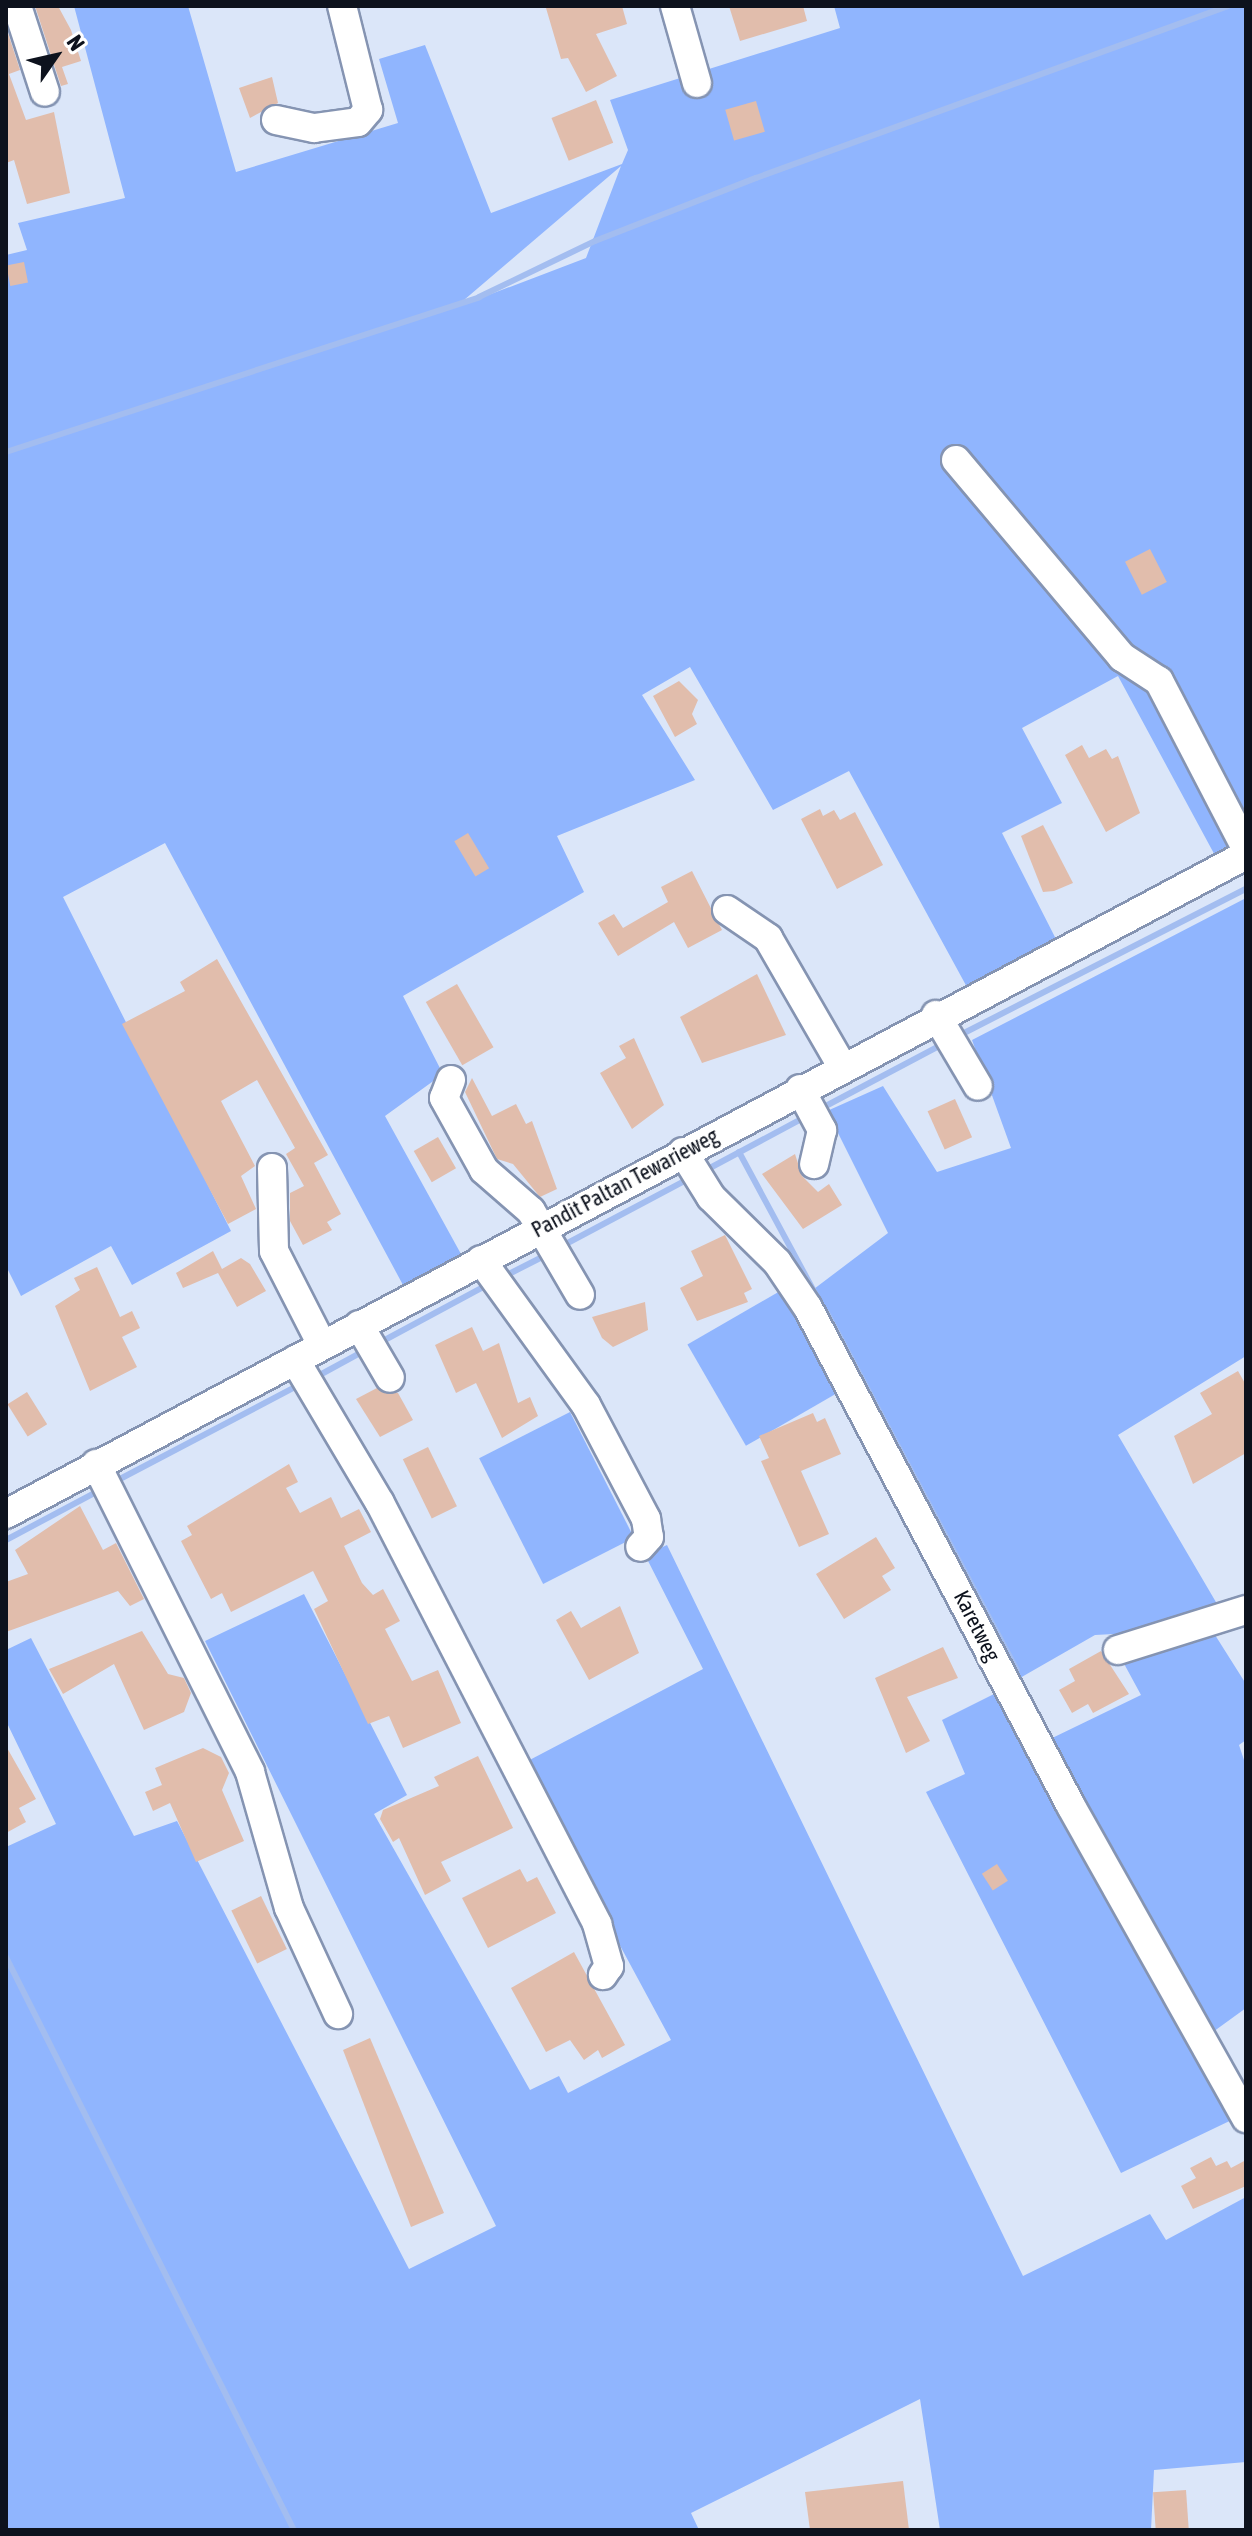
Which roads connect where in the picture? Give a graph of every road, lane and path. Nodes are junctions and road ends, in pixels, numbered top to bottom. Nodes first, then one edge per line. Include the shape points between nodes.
1 (17, 6) edge
2 (342, 6) edge
3 (675, 6) edge
4 (697, 83) dead end
5 (45, 92) dead end
6 (276, 120) dead end
7 (956, 460) dead end
8 (1246, 848) edge
9 (1246, 855) edge
10 (727, 910) dead end
11 (936, 1015) junction
12 (842, 1066) junction
13 (451, 1080) dead end
14 (978, 1086) dead end
15 (800, 1089) junction
16 (683, 1152) junction
17 (814, 1164) dead end
18 (272, 1168) dead end
19 (541, 1228) junction
20 (481, 1260) junction
21 (580, 1295) dead end
22 (359, 1325) junction
23 (322, 1345) junction
24 (295, 1360) junction
25 (390, 1378) dead end
26 (96, 1464) junction
27 (6, 1514) edge
28 (640, 1547) dead end
29 (1246, 1610) edge
30 (1118, 1650) dead end
31 (603, 1975) dead end
32 (338, 2014) dead end
33 (1246, 2118) edge

1 - 5 street
2 - 6 street via 368,110 358,122 314,128
3 - 4 street
7 - 8 street via 1122,657 1159,681
9 - 11 street, Pandit Paltan Tewarieweg
10 - 12 street via 768,938
11 - 12 street, Pandit Paltan Tewarieweg
11 - 14 street
12 - 15 street, Pandit Paltan Tewarieweg
13 - 19 street via 444,1098 484,1170
15 - 16 street, Pandit Paltan Tewarieweg
15 - 17 street via 822,1130
16 - 19 street, Pandit Paltan Tewarieweg
16 - 33 street, Karetweg via 711,1197 777,1262 808,1308 1078,1819
18 - 23 street via 274,1251
19 - 20 street, Pandit Paltan Tewarieweg
19 - 21 street
20 - 22 street, Pandit Paltan Tewarieweg
20 - 28 street via 586,1405 646,1519 649,1537
22 - 23 street, Pandit Paltan Tewarieweg
22 - 25 street
23 - 24 street, Pandit Paltan Tewarieweg
24 - 26 street, Pandit Paltan Tewarieweg
24 - 31 street via 380,1503 597,1924 609,1966
26 - 27 street, Pandit Paltan Tewarieweg
26 - 32 street via 250,1772 289,1908
29 - 30 street

